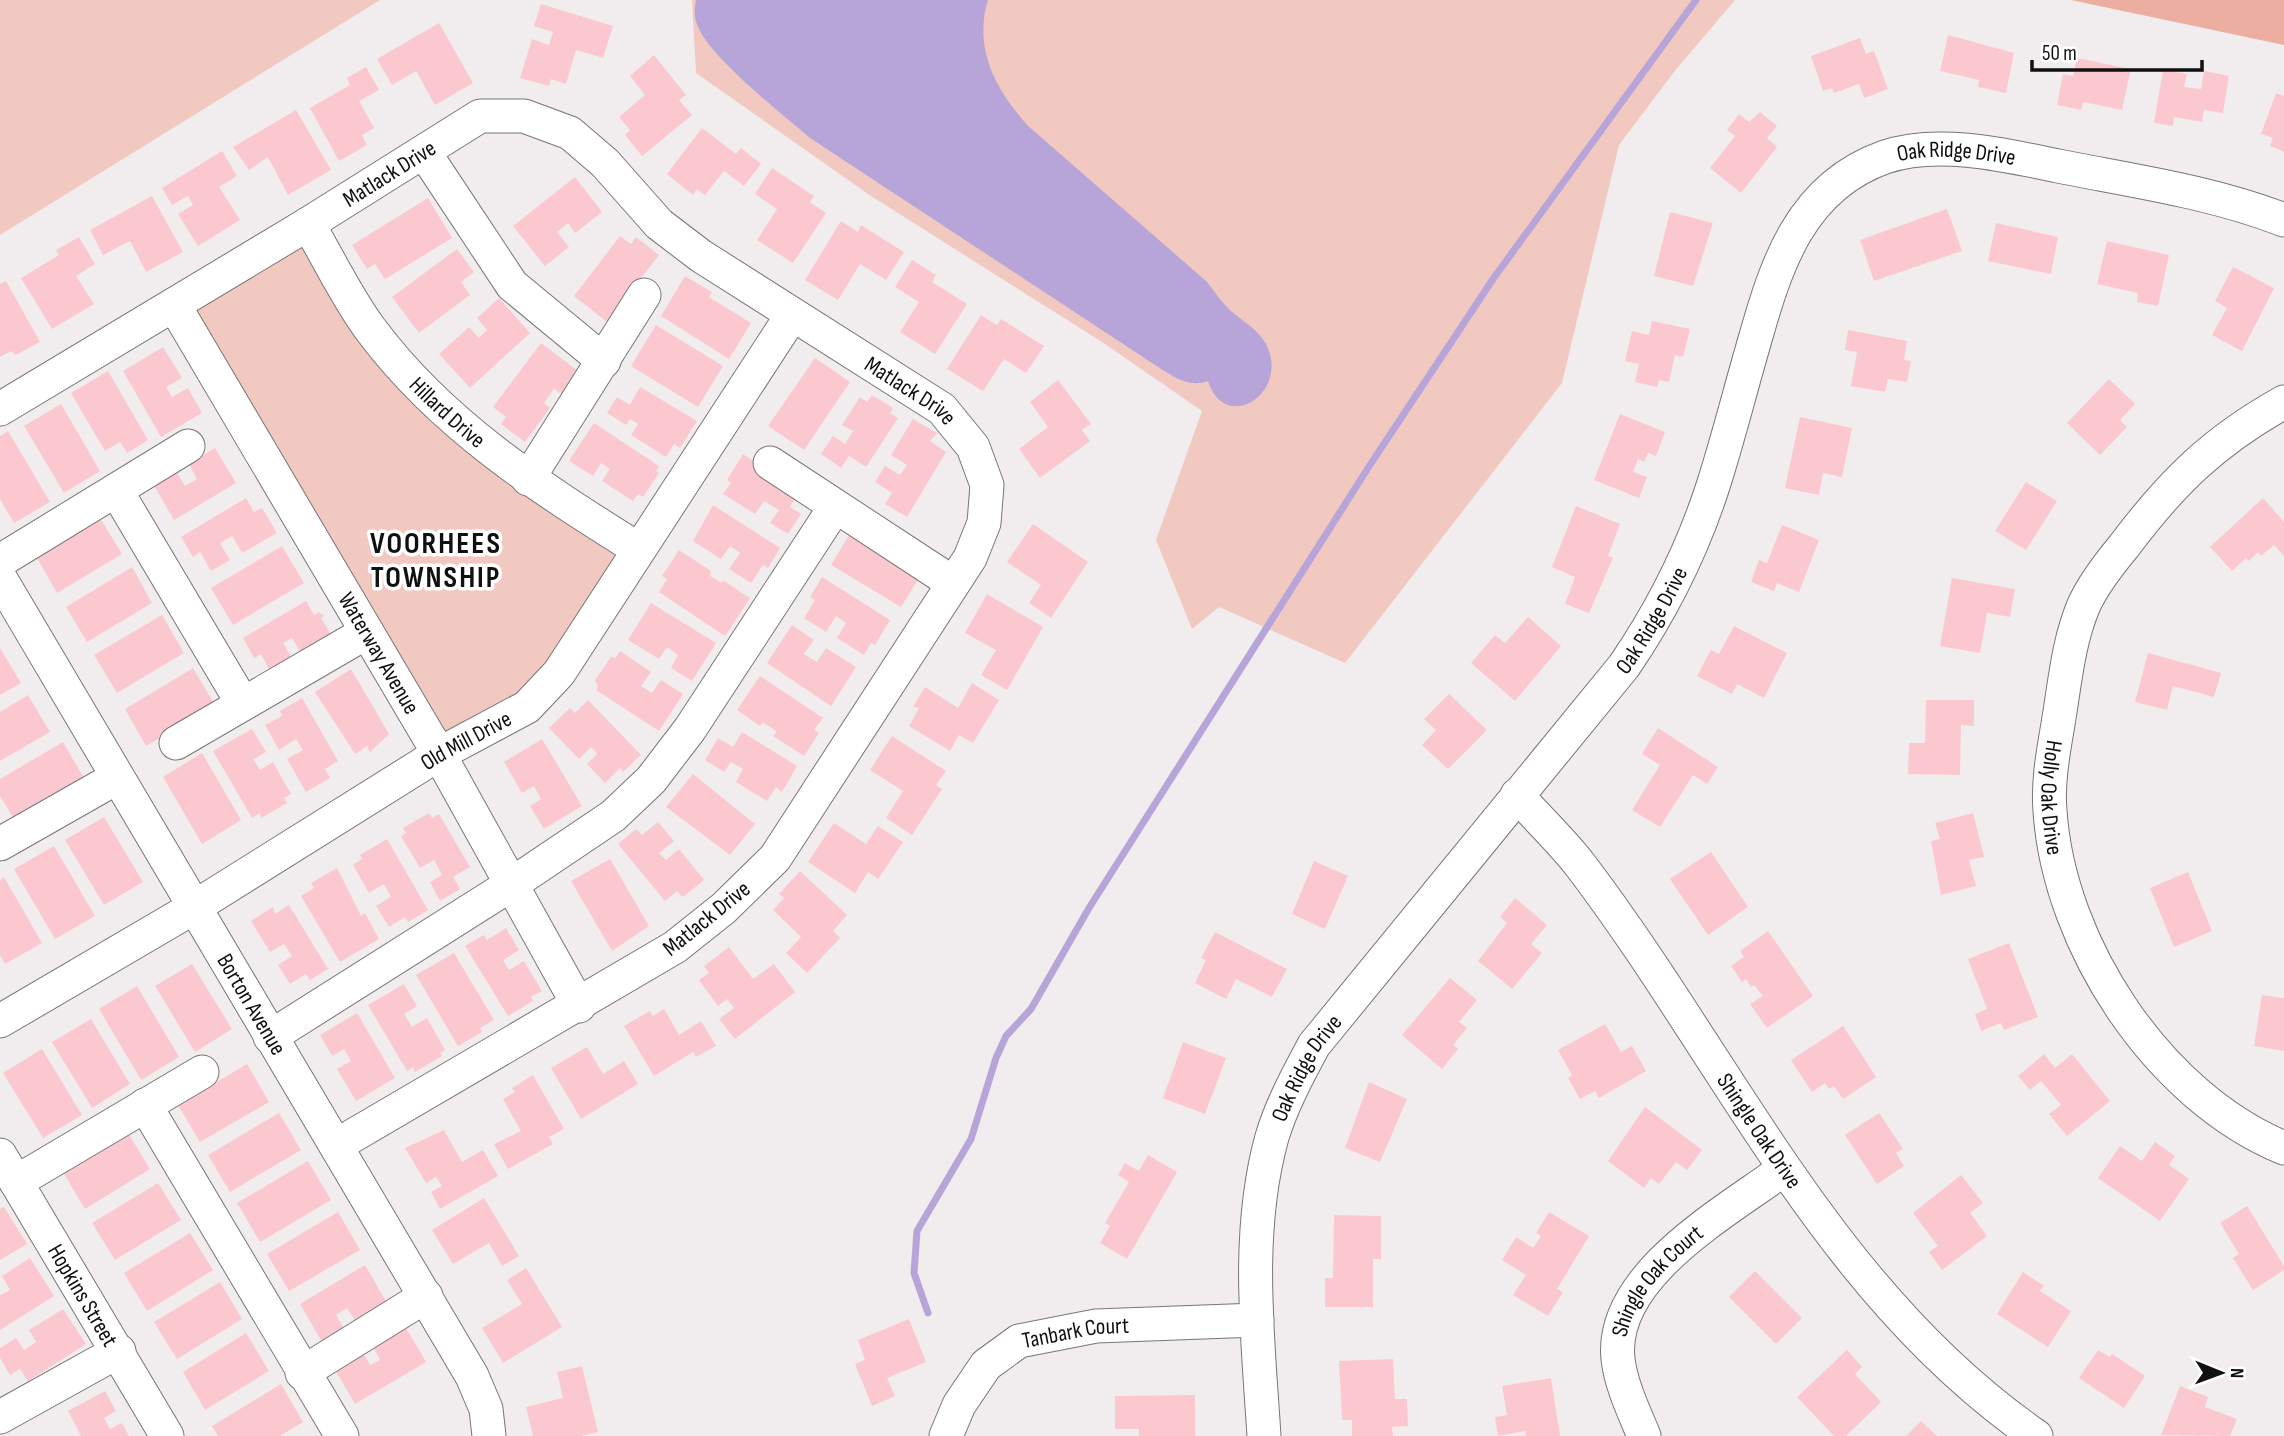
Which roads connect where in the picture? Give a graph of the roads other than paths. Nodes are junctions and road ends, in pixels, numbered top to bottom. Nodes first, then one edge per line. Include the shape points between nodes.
1 (424, 152) junction
2 (2284, 220) edge
3 (309, 224) junction
4 (644, 295) dead end
5 (174, 305) junction
6 (792, 315) junction
7 (604, 360) junction
8 (2284, 402) edge
9 (0, 409) edge
10 (188, 446) dead end
11 (769, 463) dead end
12 (528, 479) junction
13 (116, 490) junction
14 (835, 507) junction
15 (638, 549) junction
16 (0, 561) edge
17 (0, 578) edge
18 (953, 583) junction
19 (367, 632) junction
20 (243, 704) junction
21 (176, 743) dead end
22 (439, 754) junction
23 (116, 778) junction
24 (1517, 795) junction
25 (0, 844) edge
26 (512, 884) junction
27 (192, 908) junction
28 (579, 1006) junction
29 (0, 1021) edge
30 (270, 1037) junction
31 (202, 1072) dead end
32 (145, 1105) junction
33 (337, 1145) junction
34 (2284, 1148) edge
35 (8, 1168) edge
36 (1784, 1169) junction
37 (426, 1296) junction
38 (1257, 1320) junction
39 (119, 1352) junction
40 (302, 1373) junction
41 (0, 1417) edge
42 (167, 1436) edge
43 (342, 1436) edge
44 (489, 1436) edge
45 (946, 1436) edge
46 (1264, 1436) edge
47 (1644, 1436) edge
48 (2036, 1436) edge

1 - 3 street, Matlack Drive
1 - 6 street, Matlack Drive via 480,116 524,116 570,133 605,163 659,224
1 - 7 street via 512,285
2 - 24 street, Oak Ridge Drive via 2238,202 1994,153 1947,149 1887,156 1850,173 1817,202 1774,273 1713,486 1681,572 1656,620 1624,666
3 - 5 street, Matlack Drive
3 - 12 street, Hillard Drive via 370,329 443,412
4 - 7 street
5 - 9 street, Matlack Drive
5 - 19 street, Waterway Avenue
6 - 15 street, Old Mill Drive
6 - 18 street, Matlack Drive via 942,409 973,447 987,485 984,523 970,558
7 - 12 street
8 - 34 street, Holly Oak Drive via 2244,424 2202,456 2149,512 2084,605 2071,642 2050,779 2050,811 2066,897 2119,1008 2198,1093
10 - 13 street
11 - 14 street
12 - 15 street, Hillard Drive
13 - 16 street
13 - 20 street
14 - 18 street
14 - 26 street via 690,729 651,780 613,816
15 - 22 street, Old Mill Drive via 559,673 527,707
17 - 23 street, Borton Avenue
18 - 28 street, Matlack Drive via 775,858 675,947
19 - 20 street
19 - 22 street, Waterway Avenue
20 - 21 street
22 - 26 street, Waterway Avenue
22 - 27 street, Old Mill Drive
23 - 25 street
23 - 27 street, Borton Avenue
24 - 36 street, Shingle Oak Drive via 1580,865
24 - 38 street, Oak Ridge Drive via 1314,1045 1289,1093 1272,1138 1261,1202
26 - 28 street, Waterway Avenue
26 - 30 street
27 - 29 street, Old Mill Drive
27 - 30 street, Borton Avenue
28 - 33 street, Matlack Drive
30 - 33 street, Borton Avenue
31 - 32 street
32 - 35 street
32 - 40 street
33 - 37 street, Borton Avenue
35 - 39 street, Hopkins Street
36 - 47 street, Shingle Oak Court via 1694,1236 1647,1276 1631,1298 1622,1323 1618,1359
36 - 48 street, Shingle Oak Drive via 1852,1261 1936,1355
37 - 40 street
37 - 44 street, Borton Avenue via 472,1376 486,1409
38 - 45 street, Tanbark Court via 1096,1326 1019,1341 986,1365 959,1405
38 - 46 street, Oak Ridge Drive
39 - 41 street
39 - 42 street, Hopkins Street
40 - 43 street

